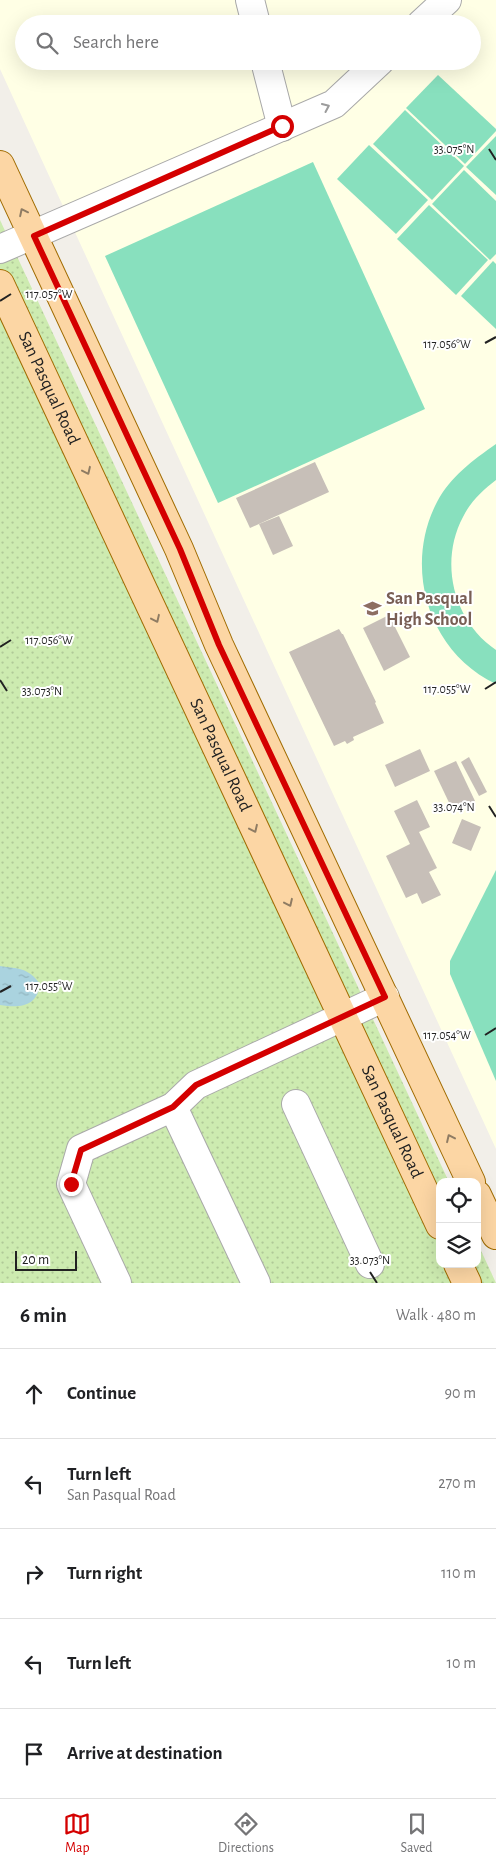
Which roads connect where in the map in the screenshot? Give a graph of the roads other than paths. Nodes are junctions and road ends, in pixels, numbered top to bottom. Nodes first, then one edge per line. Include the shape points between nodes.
1 (250, 0) edge
2 (447, 0) edge
3 (254, 15) edge
4 (431, 15) edge
5 (267, 70) edge
6 (370, 70) edge
7 (282, 126) junction
8 (0, 165) edge
9 (34, 236) junction
10 (0, 249) edge
11 (0, 284) edge
12 (385, 997) junction
13 (342, 1017) junction
14 (296, 1104) dead end
15 (173, 1107) junction
16 (469, 1178) edge
17 (481, 1203) edge
18 (439, 1223) edge
19 (496, 1235) edge
20 (370, 1264) dead end
21 (460, 1268) edge
22 (116, 1283) edge
23 (256, 1283) edge
24 (467, 1283) edge

1 - 3 street
2 - 4 street
5 - 7 street
7 -> 6 street via 334,104
7 - 9 street
9 -> 8 main road
9 - 10 street
9 - 12 main road via 180,549 219,645
11 -> 13 main road, San Pasqual Road
12 - 13 street
16 -> 12 main road
13 - 15 street via 196,1085
13 - 18 main road, San Pasqual Road
14 - 20 street
15 - 22 street via 81,1150 71,1184
15 - 23 street
17 - 19 main road
21 - 24 main road

